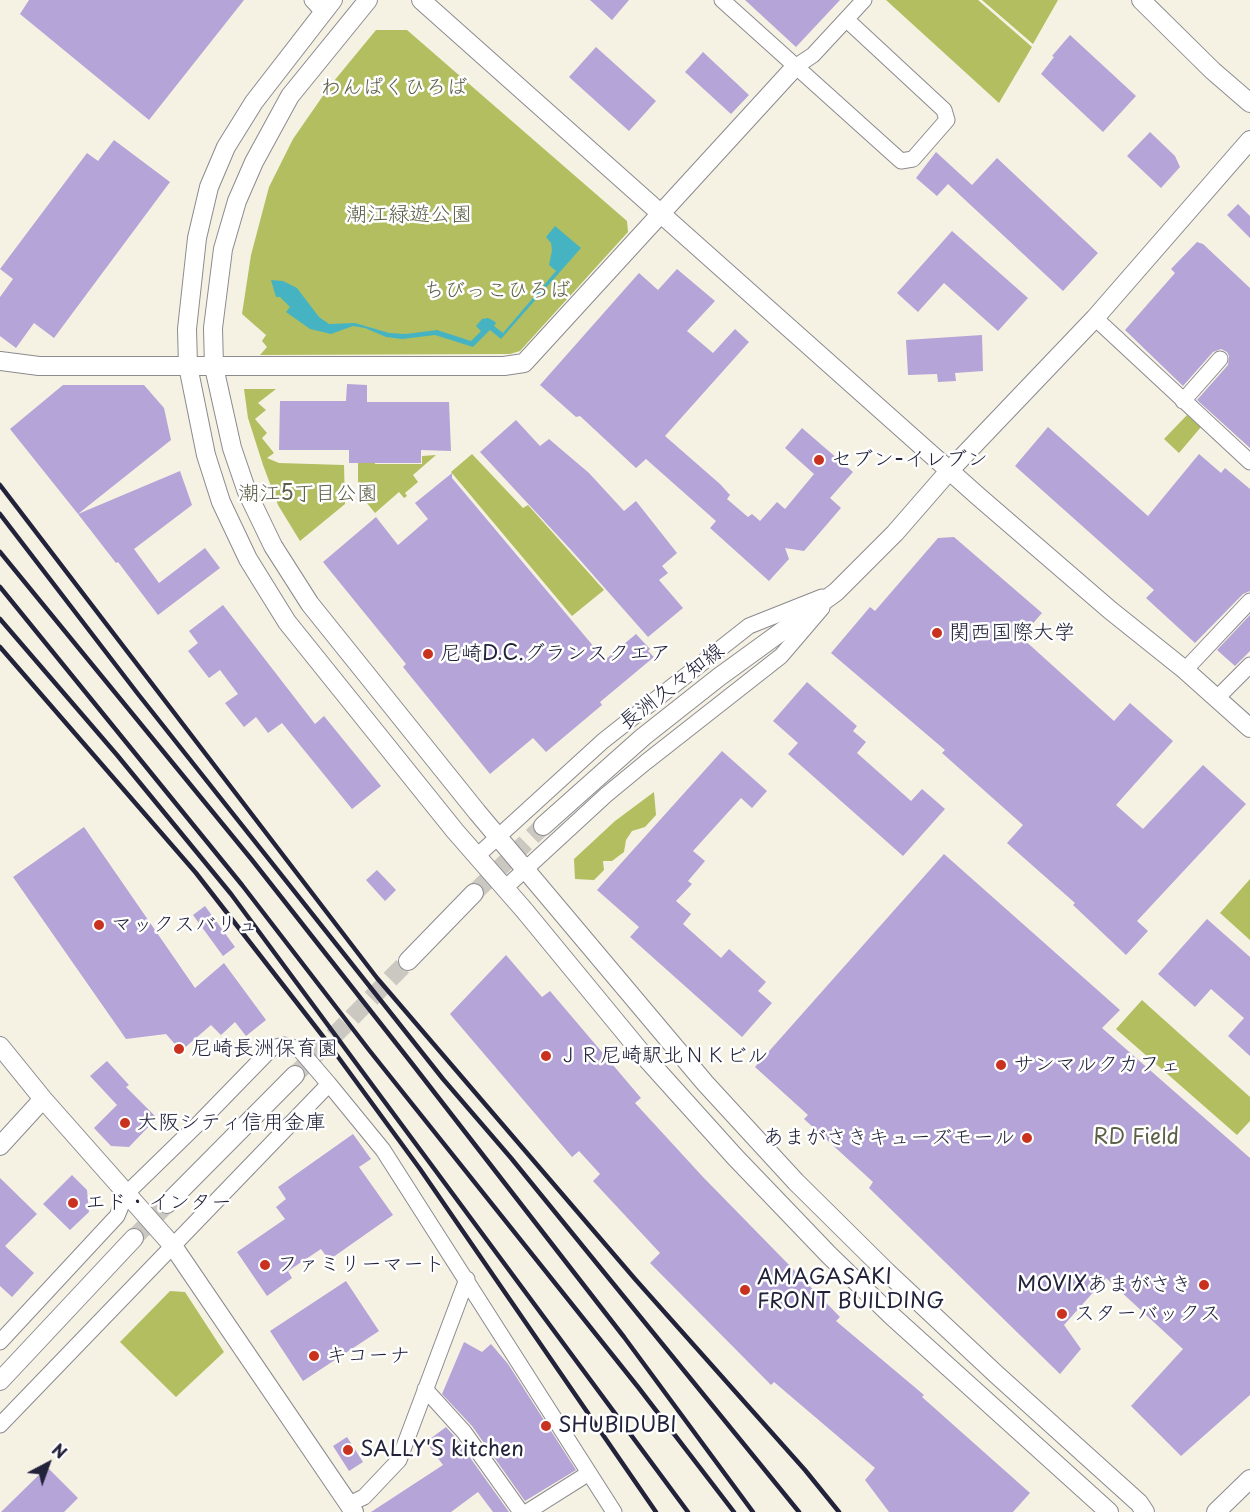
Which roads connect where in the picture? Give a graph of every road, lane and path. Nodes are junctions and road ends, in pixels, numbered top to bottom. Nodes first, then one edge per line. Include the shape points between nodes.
1 (368, 0) edge
2 (421, 0) edge
3 (722, 0) edge
4 (864, 0) edge
5 (1141, 0) edge
6 (323, 4) edge
7 (847, 20) junction
8 (795, 67) junction
9 (1250, 103) edge
10 (1250, 140) edge
11 (660, 214) junction
12 (1095, 318) junction
13 (1220, 359) dead end
14 (0, 361) edge
15 (188, 366) junction
16 (214, 367) junction
17 (1183, 401) junction
18 (1250, 462) edge
19 (949, 471) junction
20 (836, 592) junction
21 (1250, 602) edge
22 (1250, 665) edge
23 (1185, 670) junction
24 (1216, 698) junction
25 (1250, 728) edge
26 (543, 826) tunnel mouth
27 (498, 838) junction
28 (477, 856) junction
29 (525, 870) junction
30 (505, 888) junction
31 (474, 893) tunnel mouth
32 (408, 961) tunnel mouth
33 (0, 1046) edge
34 (295, 1075) tunnel mouth
35 (329, 1084) junction
36 (44, 1099) junction
37 (0, 1146) edge
38 (126, 1194) junction
39 (168, 1204) tunnel mouth
40 (134, 1238) tunnel mouth
41 (173, 1246) junction
42 (466, 1279) junction
43 (0, 1342) edge
44 (0, 1382) edge
45 (425, 1389) junction
46 (0, 1425) edge
47 (589, 1473) junction
48 (1250, 1479) edge
49 (348, 1509) edge
50 (521, 1512) edge
51 (527, 1512) edge
52 (614, 1512) edge
53 (1109, 1512) edge
54 (1145, 1512) edge
55 (1216, 1512) edge

1 - 16 street via 290,96 237,201 223,249 213,328
2 - 11 street
3 - 8 street
4 - 7 street
5 - 9 street
6 - 15 street via 254,102 226,147 209,187 197,238 187,329
7 - 8 street via 813,55
7 - 8 street via 944,110 947,120 913,159 901,161
8 - 11 street
10 - 12 street, 長洲久々知線
11 - 16 street via 524,363
11 - 19 street
12 - 17 street
12 - 19 street, 長洲久々知線
13 - 17 street
14 - 15 street via 39,366
15 - 16 street
15 - 28 street via 206,455 221,502 248,560 287,622
16 - 27 street via 232,448 247,492 273,546 310,604
17 - 18 street
19 - 20 street, 長洲久々知線
19 - 23 street
20 - 26 street, 長洲久々知線 via 719,676
20 - 27 street via 749,626 603,741
20 - 29 street via 781,656 638,768
21 - 23 street
22 - 24 street
23 - 24 street
24 - 25 street
27 - 28 street
27 - 29 street
28 - 30 street
29 - 30 street
29 - 54 street via 705,1083 796,1182
30 - 53 street via 645,1057 821,1247
31 - 32 street
33 - 36 street
34 - 39 street
35 - 38 street via 299,1049 284,1045 272,1048
35 - 41 street
35 - 42 street via 383,1150
36 - 37 street
36 - 38 street
38 - 41 street
38 - 43 street via 117,1216
40 - 44 street
41 - 46 street
41 - 49 street
42 - 45 street
42 - 47 street
45 - 49 street via 399,1460
45 - 50 street via 465,1432
47 - 51 street
47 - 52 street
48 - 55 street

